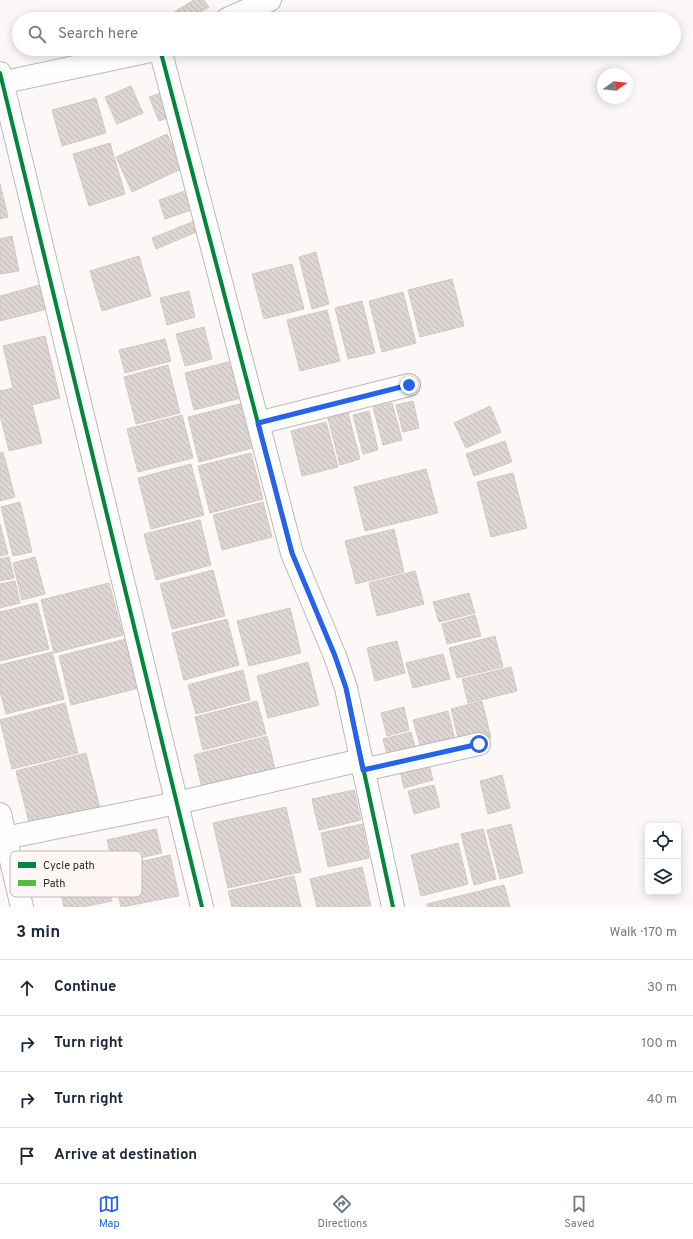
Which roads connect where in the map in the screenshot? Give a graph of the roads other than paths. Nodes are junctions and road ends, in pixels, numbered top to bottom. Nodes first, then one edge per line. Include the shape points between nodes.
1 (270, 0) edge
2 (243, 12) edge
3 (124, 56) edge
4 (162, 56) edge
5 (0, 80) edge
6 (409, 385) dead end
7 (258, 423) junction
8 (479, 744) dead end
9 (362, 765) junction
10 (177, 803) junction
11 (0, 814) edge
12 (3, 838) edge
13 (10, 863) edge
14 (19, 897) edge
15 (22, 907) edge
16 (202, 907) edge
17 (393, 907) edge

1 - 2 street
3 - 5 street
4 - 7 street
5 - 10 street
6 - 7 street
7 - 9 street via 292,553 346,688
8 - 9 street
9 - 10 street
9 - 17 street
10 - 12 street
10 - 16 street
11 - 12 street
12 - 13 street
14 - 15 street

